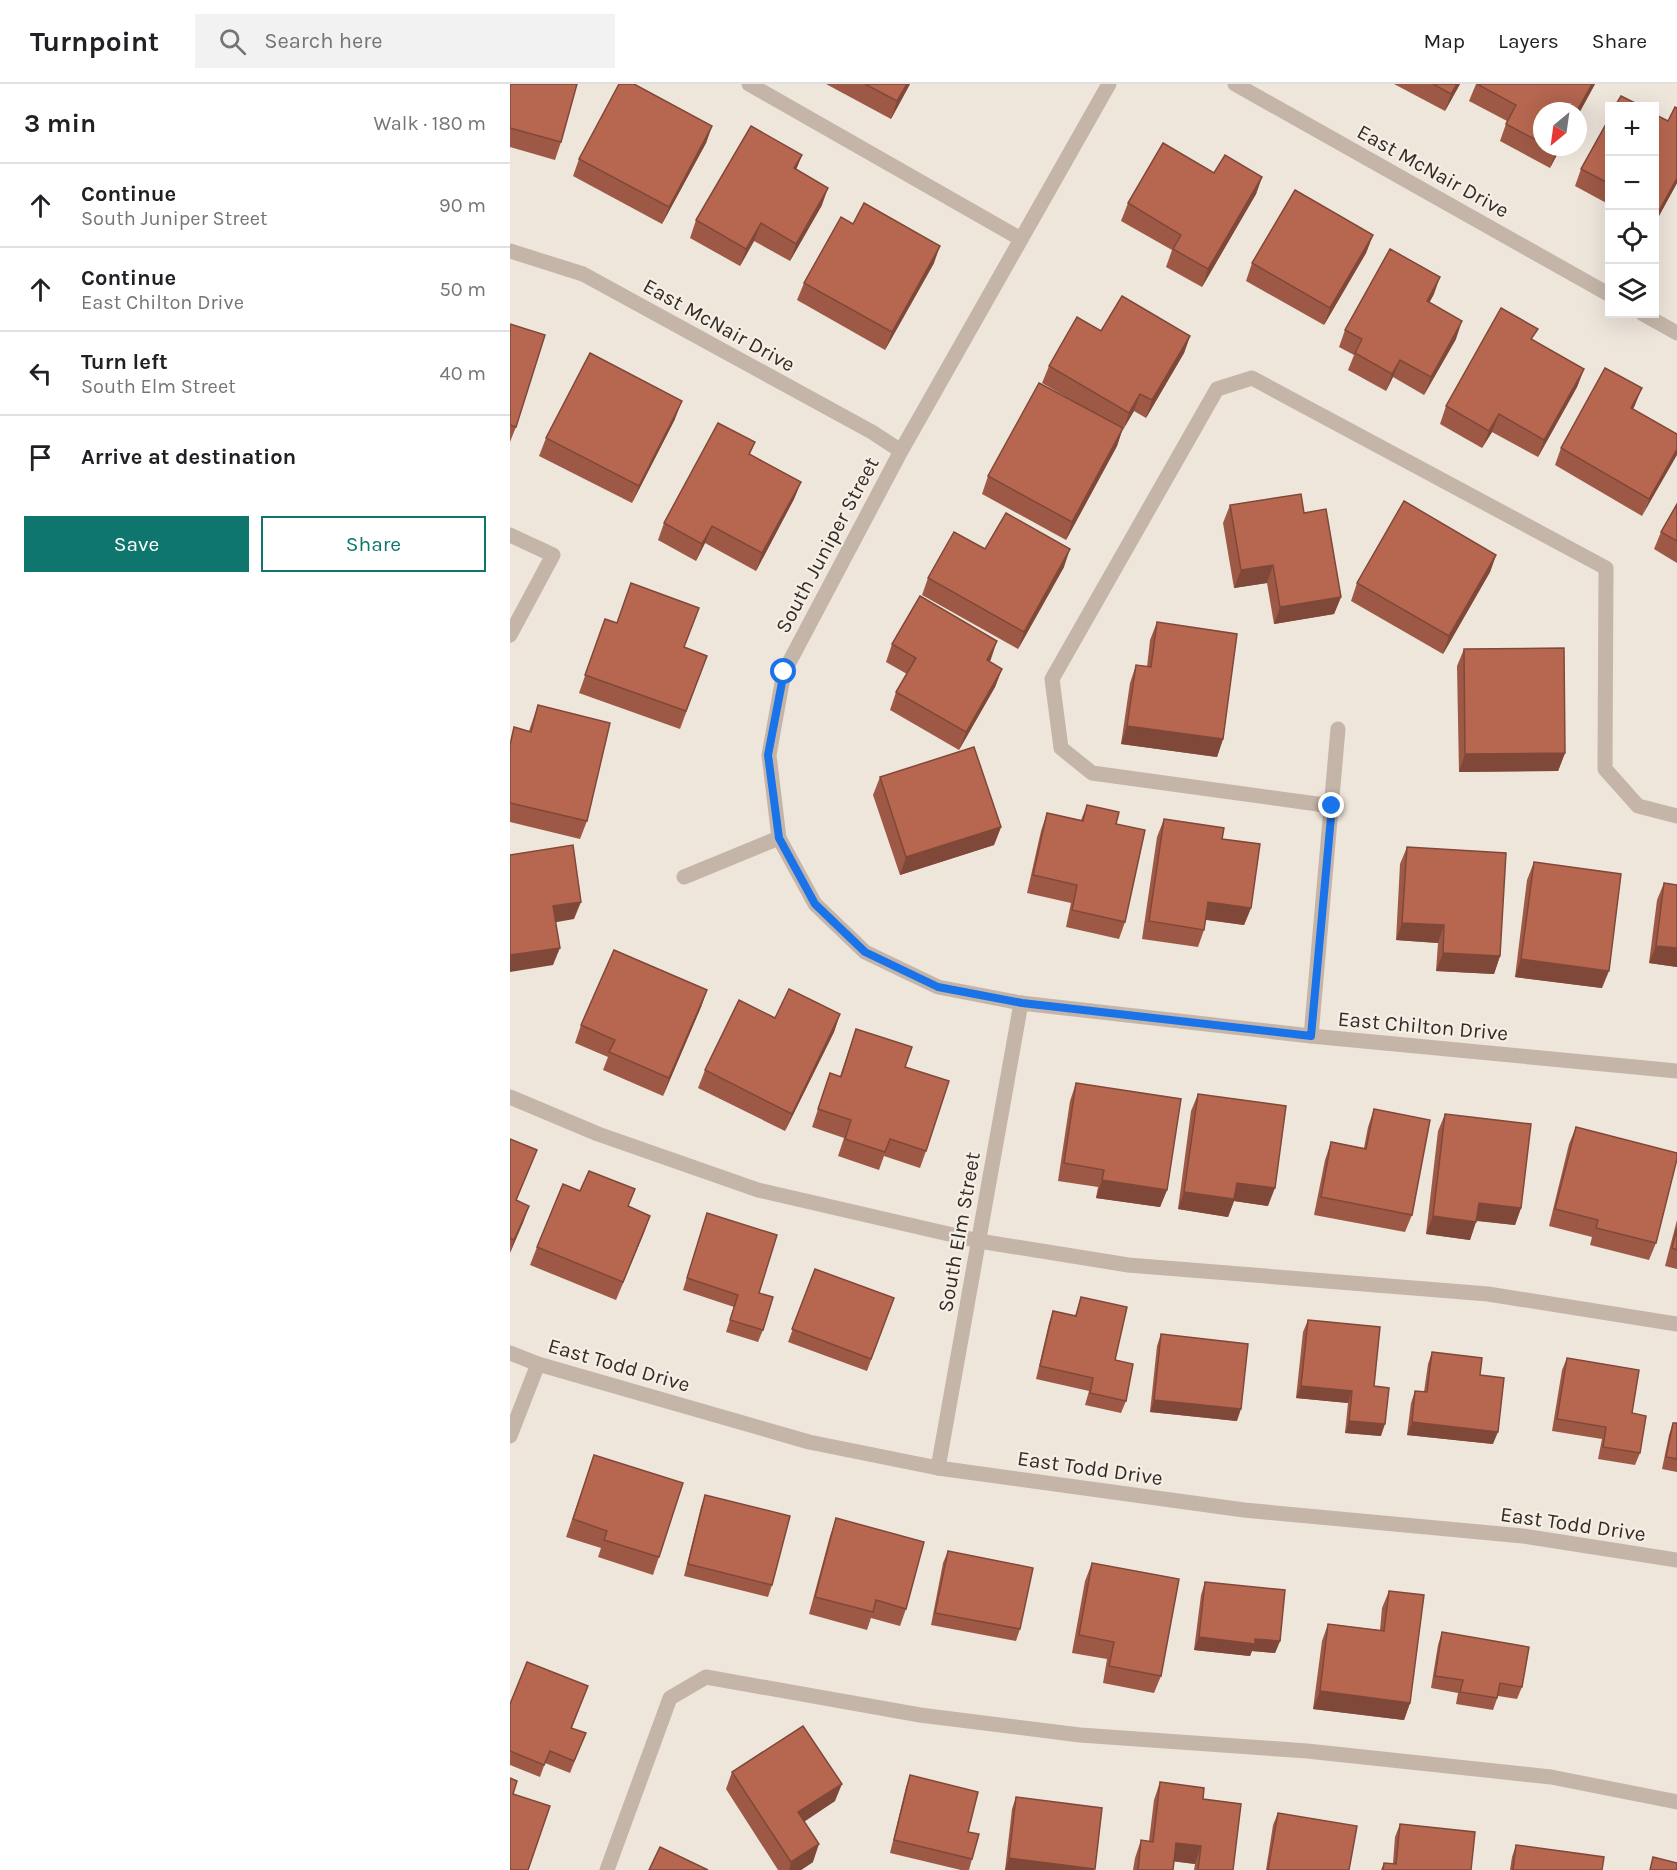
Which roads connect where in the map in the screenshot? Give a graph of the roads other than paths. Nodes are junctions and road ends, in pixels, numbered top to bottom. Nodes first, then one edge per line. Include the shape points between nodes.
1 (749, 84) edge
2 (1109, 84) edge
3 (1235, 84) edge
4 (1021, 239) junction
5 (510, 251) edge
6 (1605, 292) edge
7 (1650, 318) edge
8 (1677, 333) edge
9 (901, 451) junction
10 (510, 535) edge
11 (510, 635) edge
12 (1338, 729) dead end
13 (1332, 806) junction
14 (1677, 816) edge
15 (779, 838) junction
16 (684, 877) dead end
17 (1022, 1003) junction
18 (1311, 1036) junction
19 (1677, 1071) edge
20 (510, 1097) edge
21 (979, 1241) junction
22 (1677, 1324) edge
23 (510, 1353) edge
24 (538, 1364) junction
25 (510, 1436) edge
26 (938, 1468) junction
27 (1677, 1560) edge
28 (1677, 1802) edge
29 (607, 1870) edge

1 - 4 street
2 - 4 street, South Juniper Street
3 - 6 street, East McNair Drive
4 - 9 street, South Juniper Street
5 - 9 street, East McNair Drive via 583,274
7 - 8 street
9 - 15 street, South Juniper Street via 784,672 768,755
10 - 11 street via 553,555
12 - 13 street
13 - 14 street via 1092,773 1061,748 1052,679 1216,389 1252,378 1606,568 1605,769 1638,806
13 - 18 street
15 - 16 street
15 - 17 street, South Juniper Street via 815,904 865,952 938,987
17 - 18 street, East Chilton Drive
17 - 21 street, South Elm Street
18 - 19 street, East Chilton Drive
20 - 21 street via 598,1134 758,1190
21 - 22 street via 1128,1265 1488,1294
21 - 26 street, South Elm Street
23 - 24 street, East Todd Drive
24 - 25 street
24 - 26 street, East Todd Drive via 809,1442
26 - 27 street, East Todd Drive via 1244,1510 1523,1536
28 - 29 street via 1551,1777 1307,1751 1080,1735 932,1716 706,1677 670,1698

